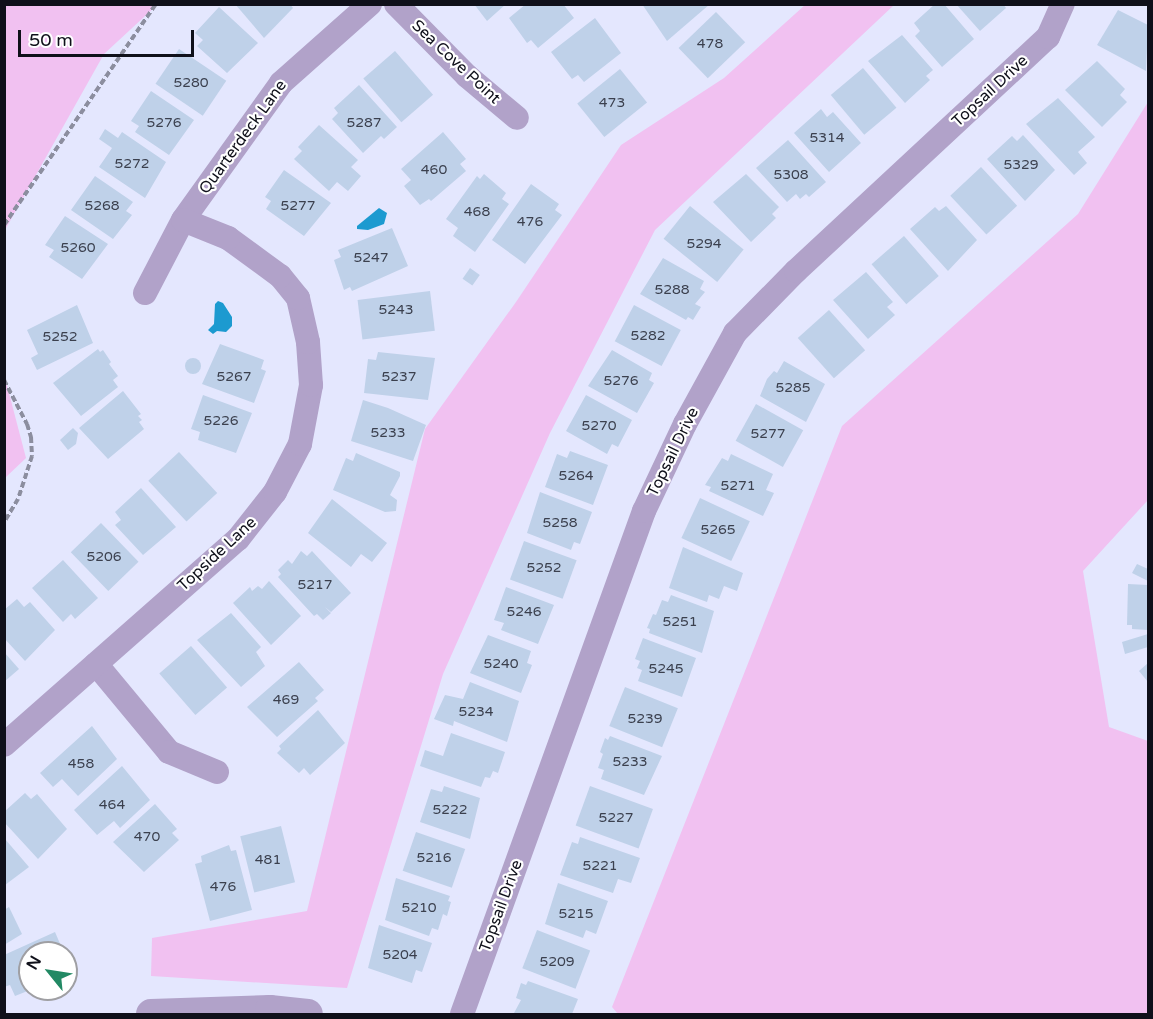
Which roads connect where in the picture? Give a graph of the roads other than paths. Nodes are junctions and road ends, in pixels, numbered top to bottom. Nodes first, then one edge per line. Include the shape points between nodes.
1 (369, 4) edge
2 (396, 4) edge
3 (1064, 4) edge
4 (517, 118) dead end
5 (183, 220) junction
6 (145, 293) dead end
7 (96, 664) junction
8 (4, 745) edge
9 (218, 772) dead end
10 (151, 1014) edge
11 (308, 1014) edge
12 (462, 1014) edge

1 - 5 street, Quarterdeck Lane via 281,83
2 - 4 street, Sea Cove Point via 467,76
3 - 12 street, Topsail Drive via 1047,37 735,333 685,424 644,511
5 - 6 street, Quarterdeck Lane
5 - 7 street, Topside Lane via 228,238 280,276 298,298 310,356 307,414 289,469 257,518
7 - 8 street, Topside Lane
7 - 9 street via 169,752
10 - 11 street via 270,1010

